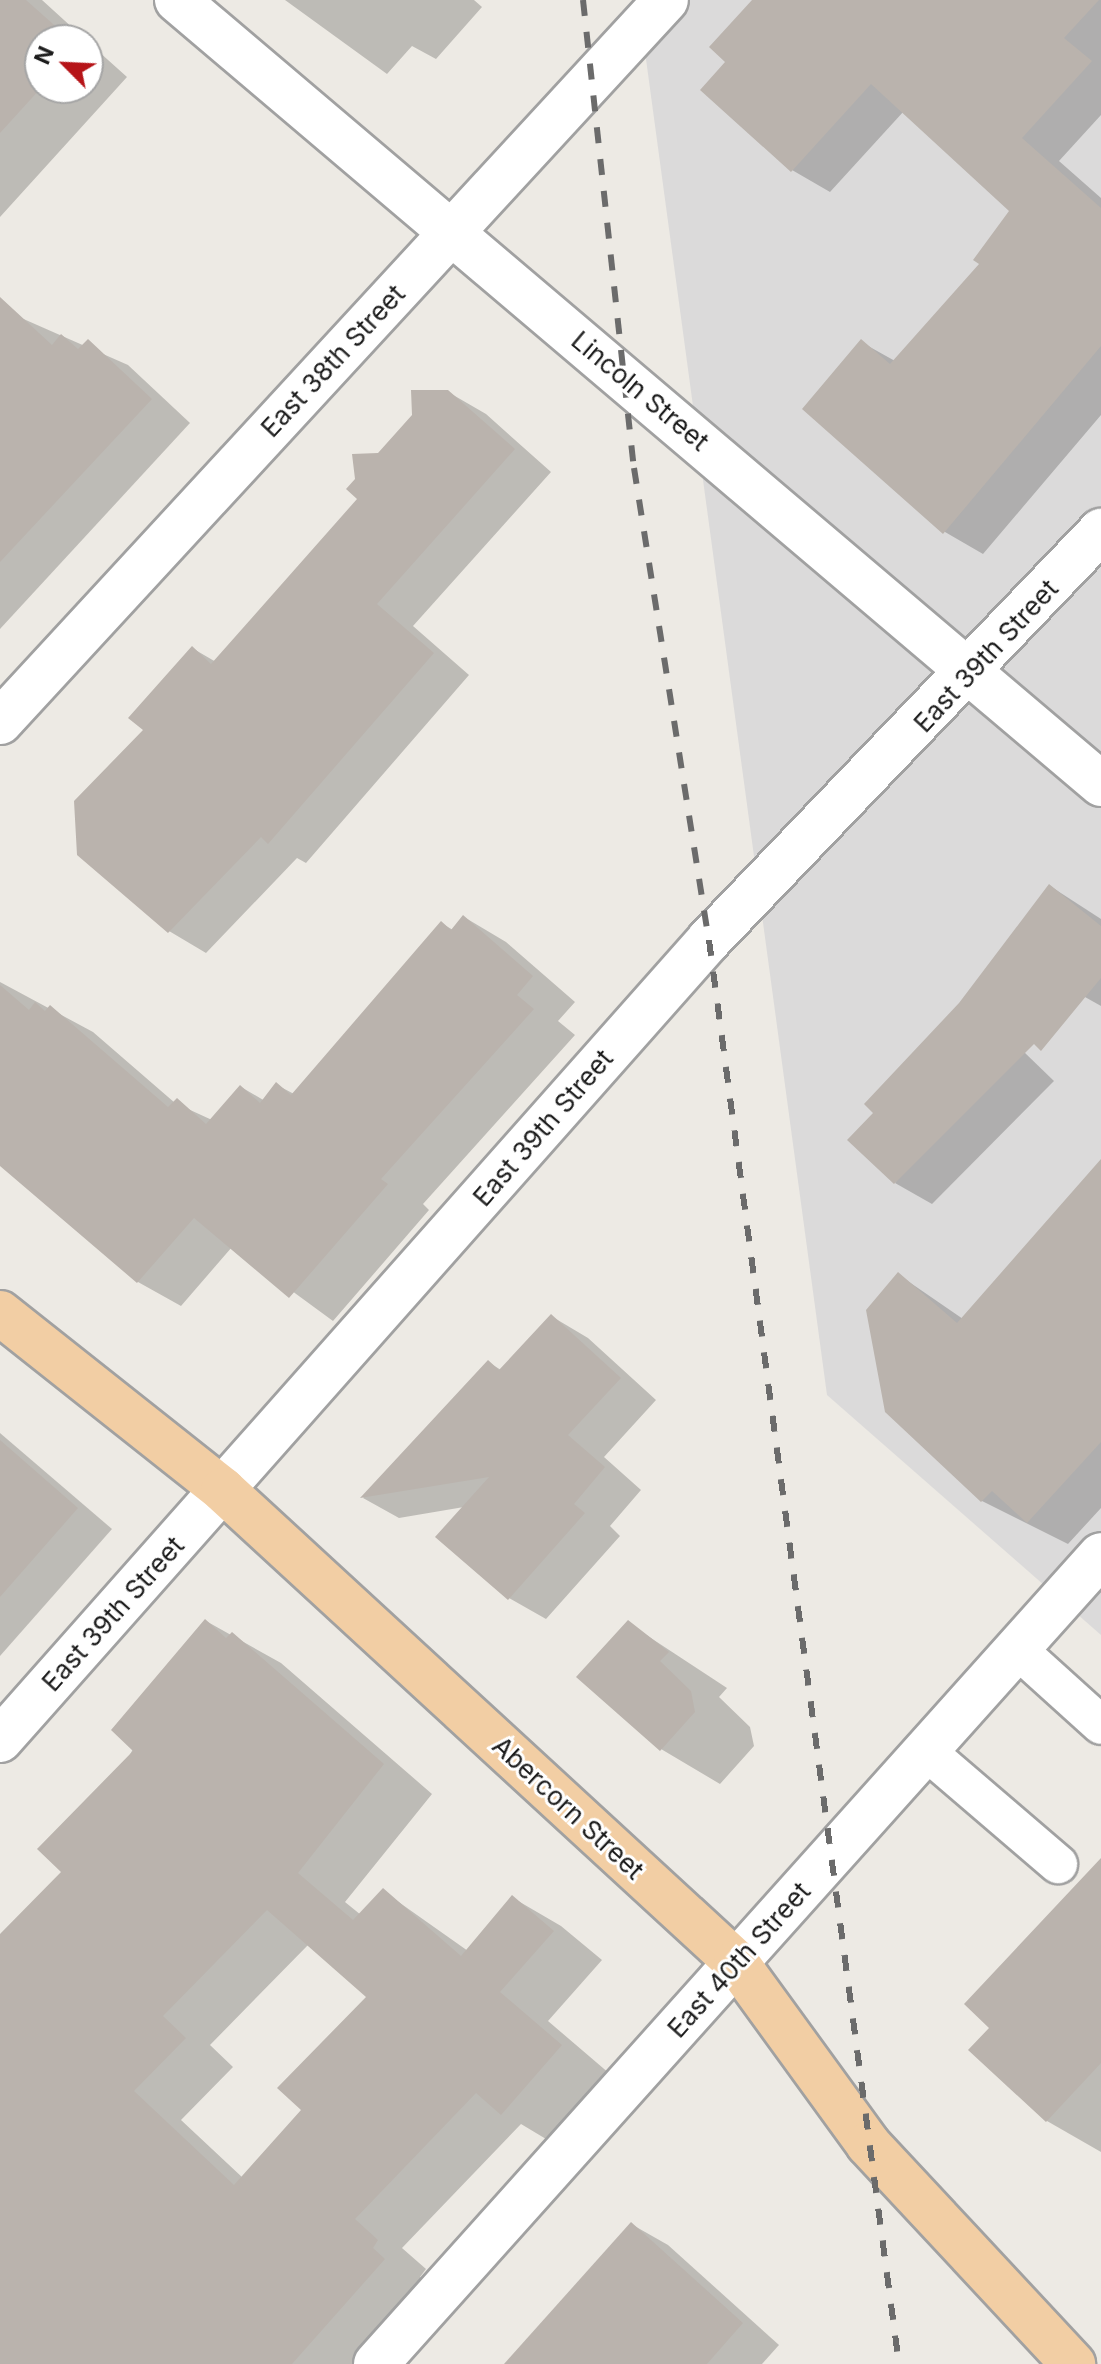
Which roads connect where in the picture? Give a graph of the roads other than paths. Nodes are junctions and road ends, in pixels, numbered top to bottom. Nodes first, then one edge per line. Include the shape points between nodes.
1 (177, 0) edge
2 (666, 0) edge
3 (453, 233) junction
4 (1101, 531) edge
5 (973, 672) junction
6 (0, 722) edge
7 (1101, 784) edge
8 (0, 1313) edge
9 (223, 1490) junction
10 (1101, 1555) edge
11 (1017, 1649) junction
12 (1101, 1725) edge
13 (0, 1740) edge
14 (926, 1751) junction
15 (1058, 1864) dead end
16 (736, 1962) junction
17 (376, 2364) edge
18 (1073, 2364) edge

1 - 3 street, Lincoln Street
2 - 3 street, East 38th Street
3 - 5 street, Lincoln Street
3 - 6 street, East 38th Street
4 - 5 street, East 39th Street
5 - 7 street, Lincoln Street
5 - 9 street, East 39th Street via 709,940
8 - 9 main road, Abercorn Street
9 - 13 street, East 39th Street
9 - 16 main road, Abercorn Street
10 - 11 street, East 40th Street
11 - 12 lane
11 - 14 street, East 40th Street
14 - 15 lane
14 - 16 street, East 40th Street
16 - 17 street, East 40th Street
16 - 18 main road, Abercorn Street via 868,2144

